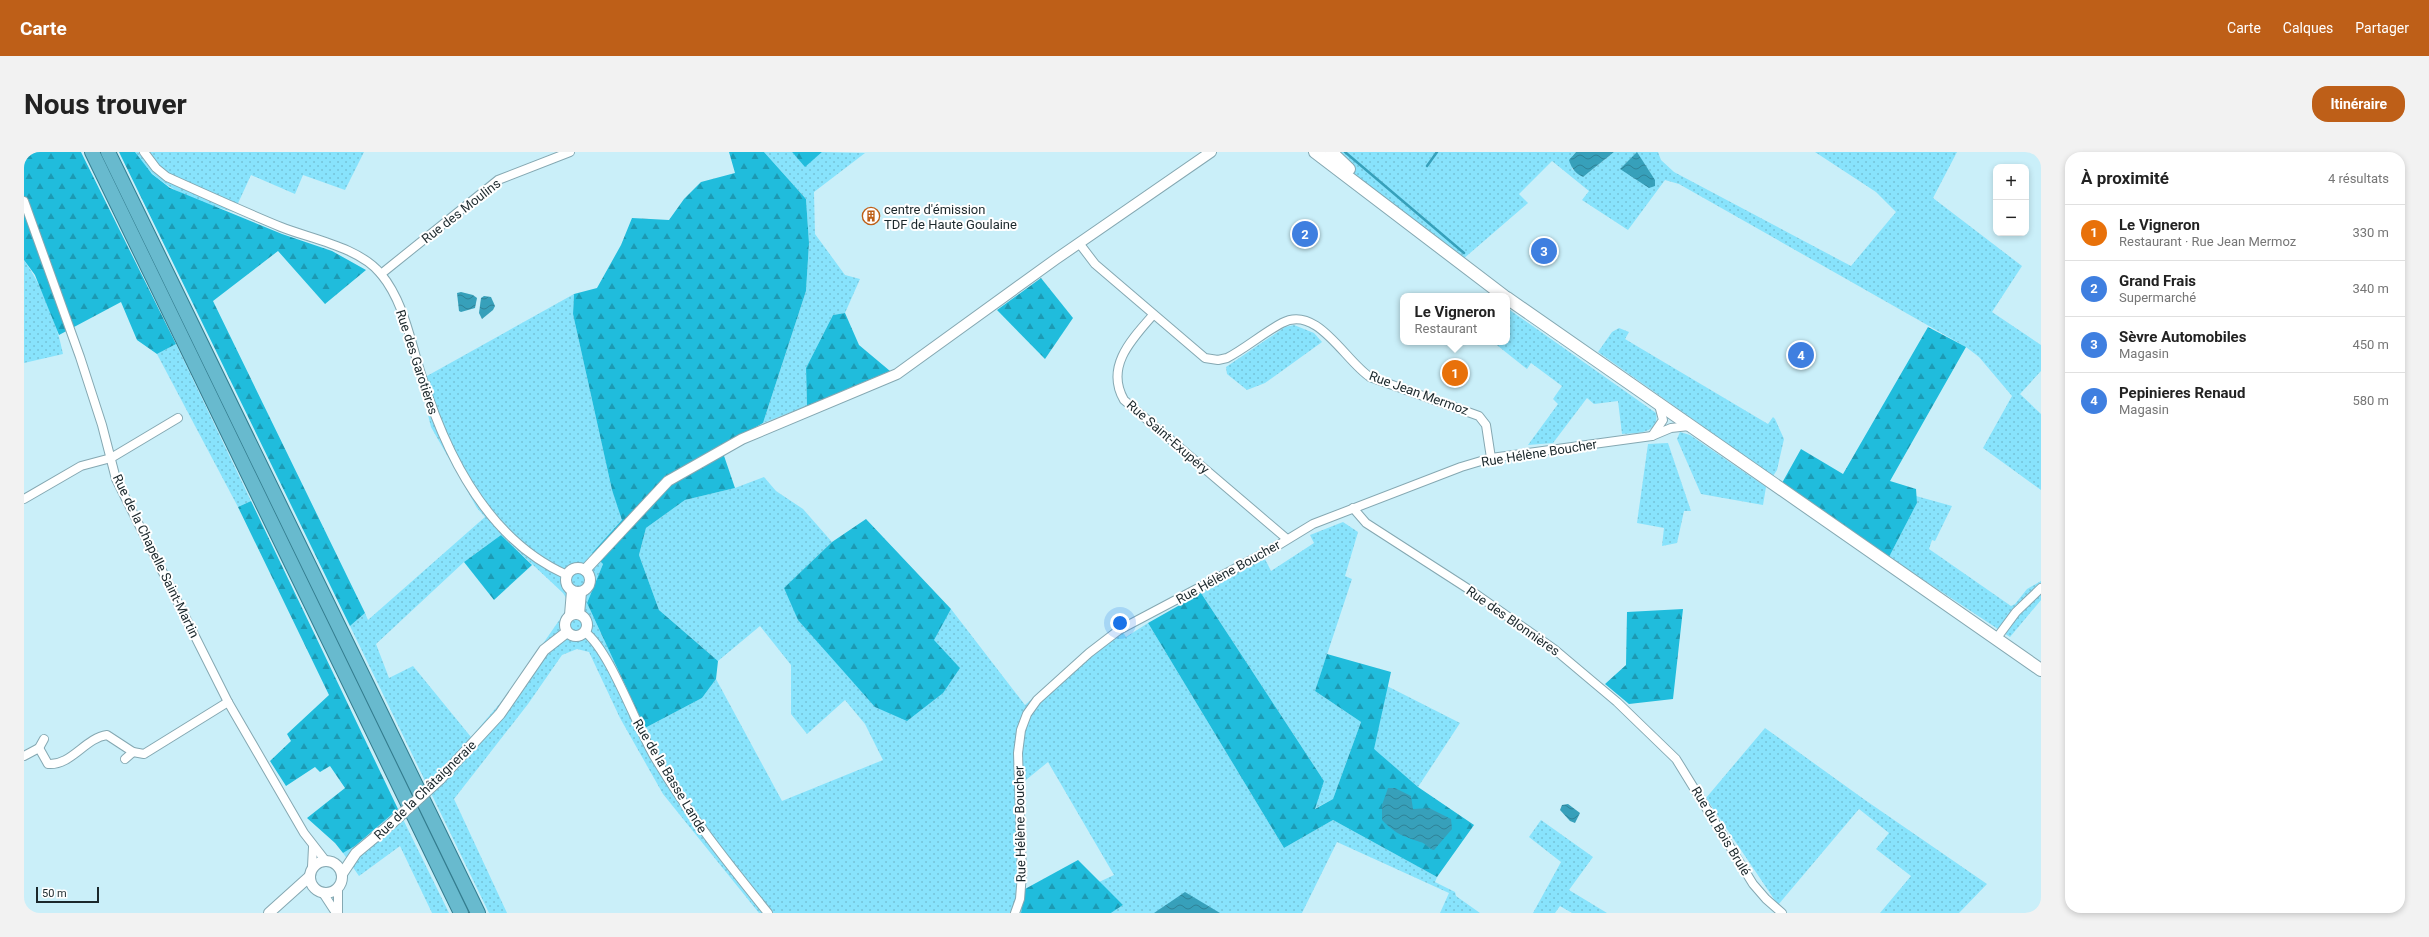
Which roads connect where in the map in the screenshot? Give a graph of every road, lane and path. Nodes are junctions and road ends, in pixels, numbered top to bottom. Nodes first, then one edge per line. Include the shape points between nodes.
1 (92, 152) edge
2 (108, 152) edge
3 (144, 152) edge
4 (570, 152) edge
5 (1211, 152) edge
6 (1315, 152) edge
7 (1331, 152) edge
8 (24, 201) edge
9 (1386, 204) junction
10 (1079, 243) junction
11 (381, 274) junction
12 (1500, 293) edge
13 (1510, 300) edge
14 (1153, 315) junction
15 (1658, 405) junction
16 (178, 418) dead end
17 (1689, 426) junction
18 (1652, 436) junction
19 (111, 458) junction
20 (1490, 458) junction
21 (24, 499) edge
22 (1353, 508) junction
23 (1287, 539) junction
24 (585, 570) junction
25 (567, 575) junction
26 (2041, 588) edge
27 (577, 592) junction
28 (575, 615) junction
29 (567, 632) junction
30 (585, 632) junction
31 (1996, 639) junction
32 (2041, 670) edge
33 (228, 702) junction
34 (44, 739) dead end
35 (1664, 747) joint
36 (39, 748) junction
37 (133, 752) junction
38 (24, 756) edge
39 (125, 759) dead end
40 (313, 847) junction
41 (356, 854) junction
42 (329, 861) junction
43 (311, 872) junction
44 (342, 874) junction
45 (314, 888) junction
46 (338, 888) junction
47 (294, 892) junction
48 (323, 893) junction
49 (269, 913) edge
50 (337, 913) edge
51 (461, 913) edge
52 (478, 913) edge
53 (768, 913) edge
54 (1015, 913) edge
55 (1782, 913) edge

1 - 51 highway
2 - 52 highway
3 - 11 street, Rue des Garotières via 156,168 168,177 282,228 324,241 361,258
4 - 11 street, Rue des Moulins via 498,180
5 - 10 street
6 - 9 main road
7 - 9 main road
8 - 19 street, Rue de la Chapelle Saint-Martin via 80,357
9 - 12 main road
10 - 14 street, Rue Jean Mermoz via 1095,264
10 - 24 street via 887,379 742,439 668,481
11 - 25 street, Rue des Garotières via 403,312 440,431 458,466 508,535 527,553
13 - 15 main road
14 - 20 street, Rue Jean Mermoz via 1205,358 1218,360 1237,353 1283,322 1296,319 1308,321 1319,327 1360,371 1370,377 1479,416 1486,424
14 - 23 street, Rue Saint-Exupéry via 1129,344 1118,365 1116,378 1124,400
15 - 17 main road
15 - 18 street via 1663,420
16 - 19 street
17 - 18 street, Rue Hélène Boucher via 1671,428
17 - 31 main road
18 - 20 street, Rue Hélène Boucher
19 - 21 street via 81,466
19 - 33 street, Rue de la Chapelle Saint-Martin via 116,479
20 - 22 street, Rue Hélène Boucher
22 - 23 street, Rue Hélène Boucher via 1314,524
22 - 35 street, Rue des Blonnières via 1366,523 1473,592 1554,650 1617,702
23 - 54 street, Rue Hélène Boucher via 1119,630 1083,658 1037,700 1021,730 1018,753 1022,874 1020,899
24 - 25 street via 573,569
24 - 27 street via 591,580 588,588
25 - 27 street via 567,586
26 - 31 street via 2016,612
27 - 28 street
28 - 29 street via 565,623
28 - 30 street via 587,622
29 - 30 street via 576,636
29 - 41 street, Rue de la Châtaigneraie, bridge via 544,650 500,714 440,779
30 - 53 street, Rue de la Basse Lande via 601,650 641,733 674,788 702,830
31 - 32 main road
33 - 37 street via 144,754
33 - 40 street, Rue de la Chapelle Saint-Martin
34 - 36 street
35 - 55 street, Rue du Bois Brulé via 1676,759 1696,788 1754,884
36 - 37 street via 48,764 57,765 98,738 107,735
36 - 38 street
37 - 39 street
40 - 42 street, Rue de la Chapelle Saint-Martin
40 - 43 street
41 - 42 street, Rue de la Châtaigneraie
41 - 44 street, Rue de la Châtaigneraie
42 - 43 street, Rue de la Châtaigneraie
42 - 44 street
43 - 45 street
43 - 47 street, Rue de la Châtaigneraie
44 - 46 street, Rue de la Châtaigneraie
45 - 47 street, Rue de la Châtaigneraie
45 - 48 street
46 - 48 street
46 - 50 street
47 - 49 street, Rue de la Châtaigneraie
48 - 50 street

